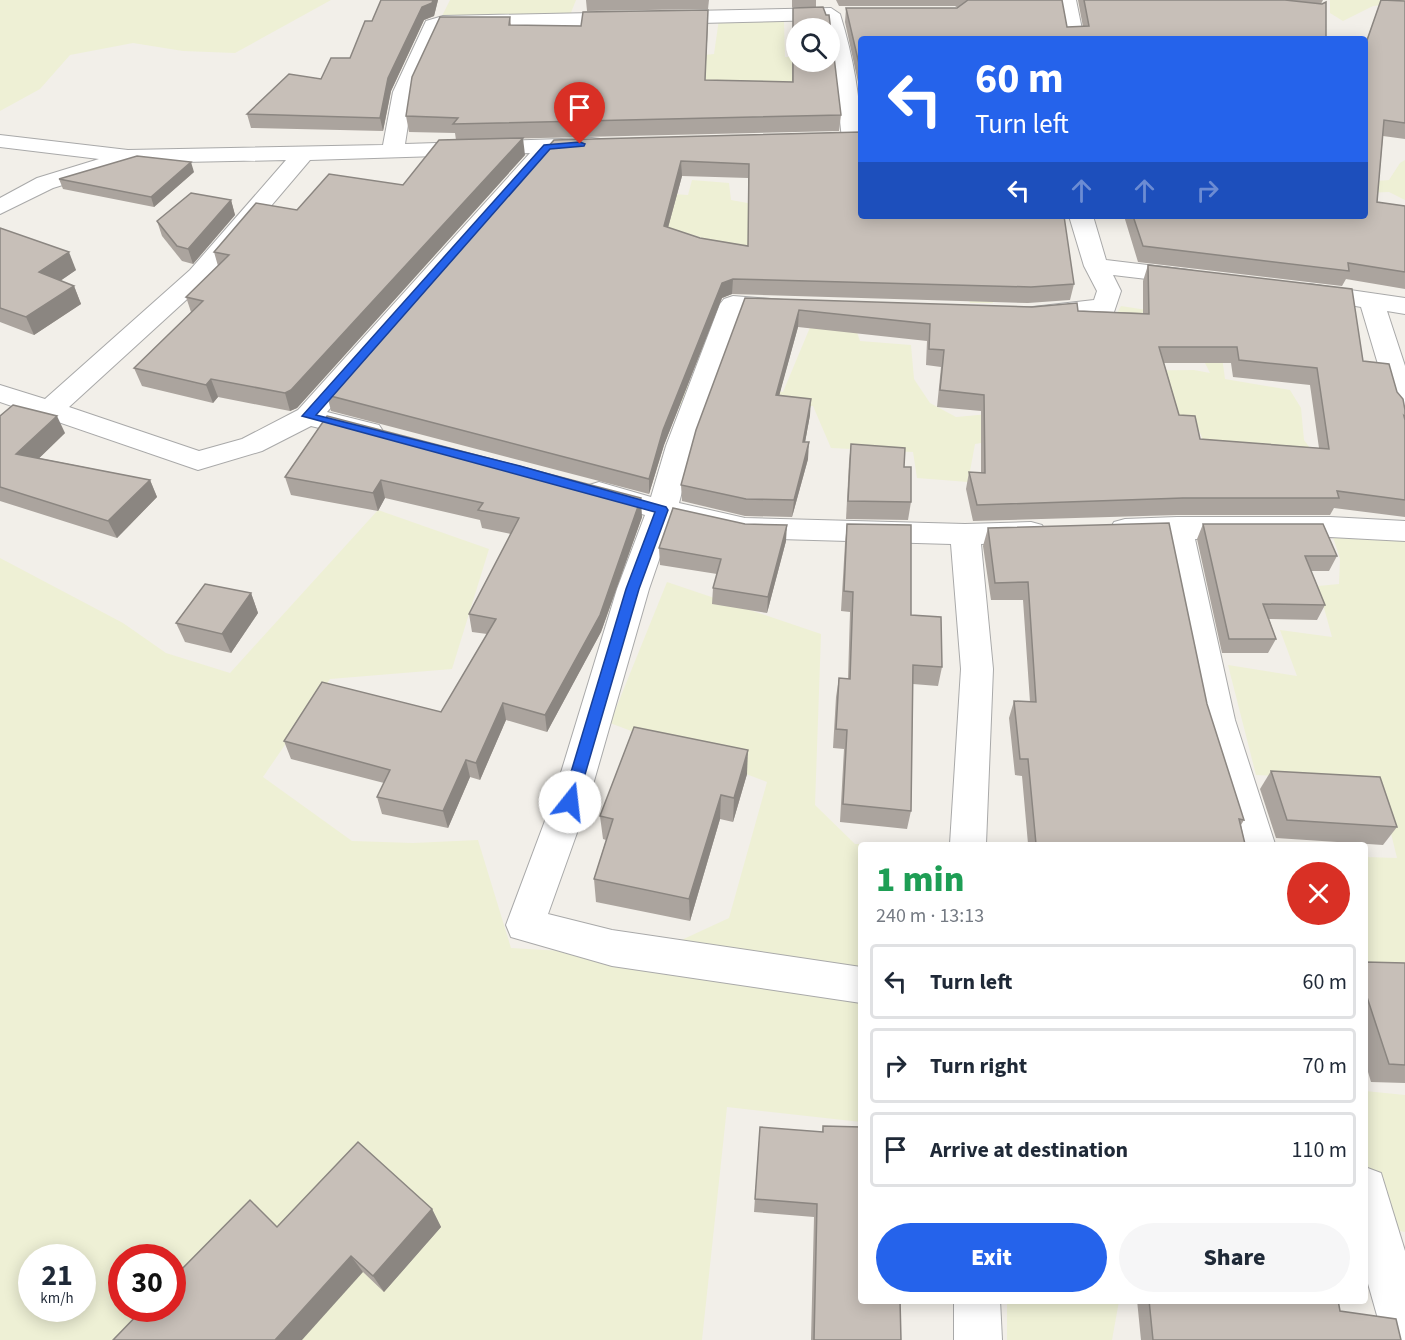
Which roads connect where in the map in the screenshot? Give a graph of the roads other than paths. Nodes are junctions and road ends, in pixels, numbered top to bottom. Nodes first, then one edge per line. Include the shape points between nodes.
1 (440, 0) edge
2 (1067, 0) edge
3 (828, 7) edge
4 (853, 14) edge
5 (433, 25) junction
6 (1073, 36) edge
7 (850, 139) edge
8 (0, 141) edge
9 (608, 143) edge
10 (548, 146) junction
11 (393, 151) junction
12 (303, 154) junction
13 (132, 156) junction
14 (0, 207) edge
15 (1082, 219) edge
16 (1096, 266) junction
17 (1211, 279) edge
18 (1291, 289) edge
19 (1371, 299) junction
20 (1405, 306) edge
21 (808, 307) edge
22 (1005, 313) edge
23 (0, 393) edge
24 (1405, 408) edge
25 (50, 409) junction
26 (308, 416) junction
27 (392, 437) edge
28 (575, 485) edge
29 (662, 510) junction
30 (1177, 527) junction
31 (1094, 530) edge
32 (1059, 531) edge
33 (1405, 531) edge
34 (965, 534) junction
35 (968, 842) edge
36 (1256, 842) edge
37 (858, 985) edge
38 (1368, 1200) edge
39 (977, 1304) edge
40 (1405, 1334) edge
41 (978, 1340) edge

1 - 5 street
2 - 6 street
3 - 4 street
3 - 5 street
3 - 7 street via 842,53
5 - 11 street via 403,92
8 - 13 street
9 - 10 street
10 - 11 street
10 - 26 street
11 - 12 street
12 - 13 street
12 - 25 street via 199,275
13 - 14 street via 45,183
15 - 16 street
16 - 17 street
16 - 22 street via 1108,291 1105,307
18 - 19 street
19 - 20 street
19 - 24 street
21 - 29 street via 733,304 680,446
23 - 25 street
25 - 26 street via 198,461 252,445
26 - 27 street
28 - 29 street
29 - 34 street via 745,528
29 - 37 street via 633,589 570,802 525,926 612,948
30 - 31 street
30 - 33 street via 1330,526
30 - 36 street via 1218,720
32 - 34 street
34 - 35 street via 977,669
38 - 40 street
39 - 41 street

